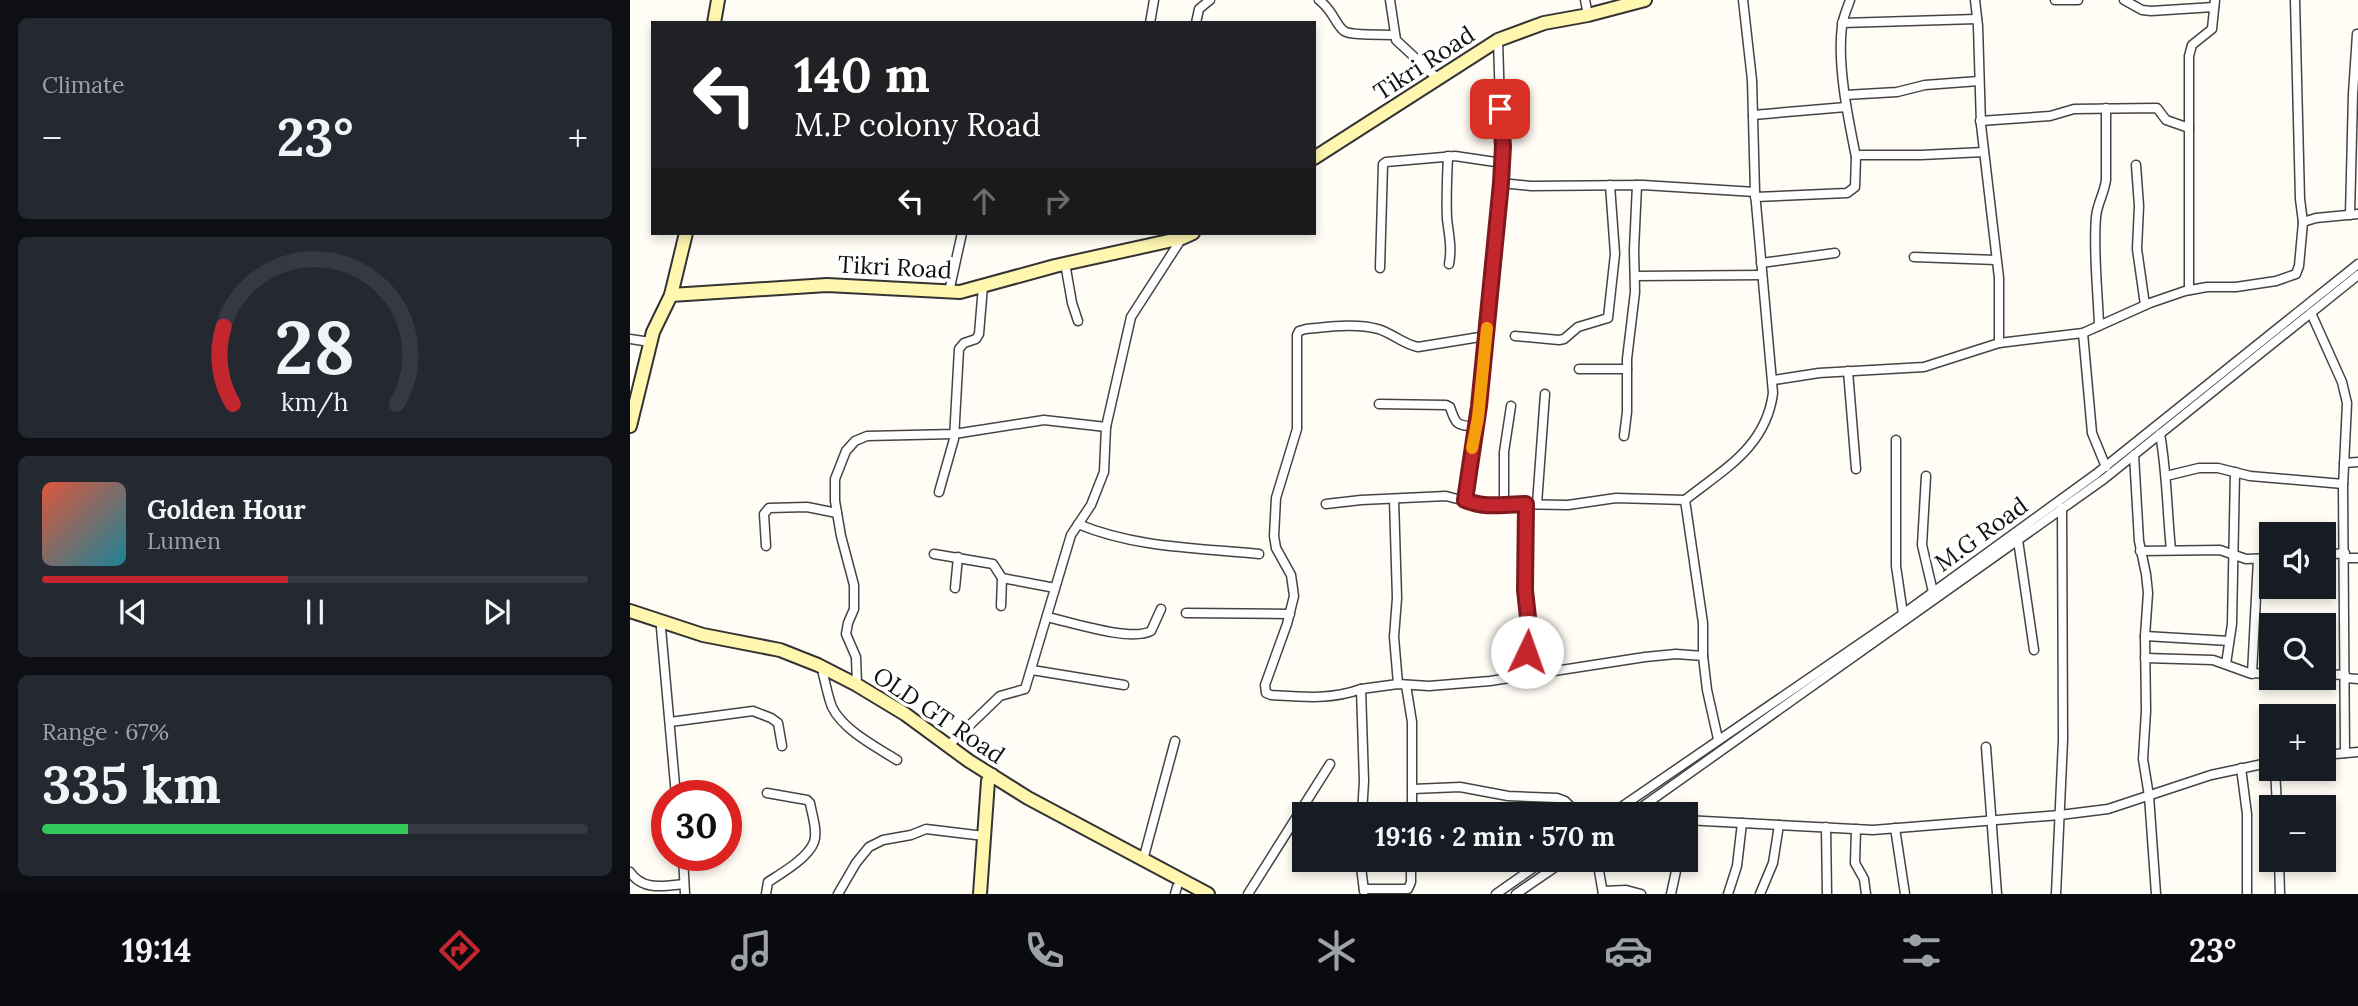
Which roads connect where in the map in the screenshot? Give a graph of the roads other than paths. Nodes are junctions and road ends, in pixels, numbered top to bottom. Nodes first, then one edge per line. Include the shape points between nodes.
1 (718, 0) edge
2 (1154, 0) edge
3 (1210, 0) edge
4 (1319, 0) edge
5 (1390, 0) edge
6 (1585, 0) edge
7 (1645, 0) edge
8 (1743, 0) edge
9 (1850, 0) edge
10 (1975, 0) edge
11 (2055, 0) edge
12 (2078, 0) edge
13 (2124, 0) edge
14 (2295, 0) edge
15 (2215, 4) edge
16 (1588, 15) junction
17 (1977, 19) junction
18 (714, 21) edge
19 (1150, 21) edge
20 (1196, 21) edge
21 (1842, 23) junction
22 (2357, 34) edge
23 (1395, 35) junction
24 (1497, 40) junction
25 (1438, 79) junction
26 (1979, 81) junction
27 (1845, 95) junction
28 (1846, 107) junction
29 (2105, 108) junction
30 (1753, 115) junction
31 (1980, 121) junction
32 (2189, 128) junction
33 (1984, 152) junction
34 (1448, 156) junction
35 (1316, 157) edge
36 (1856, 157) junction
37 (1502, 163) junction
38 (2136, 165) dead end
39 (1501, 183) junction
40 (1610, 185) junction
41 (1637, 185) junction
42 (1755, 195) junction
43 (2354, 214) edge
44 (2303, 222) junction
45 (686, 235) edge
46 (962, 235) edge
47 (1187, 235) edge
48 (1835, 254) dead end
49 (1914, 257) dead end
50 (1996, 260) junction
51 (1065, 263) junction
52 (1761, 263) junction
53 (1449, 264) dead end
54 (2358, 264) edge
55 (1380, 268) dead end
56 (1762, 275) junction
57 (2358, 275) edge
58 (1635, 276) junction
59 (983, 286) junction
60 (2189, 290) junction
61 (949, 292) junction
62 (671, 295) junction
63 (2145, 305) junction
64 (2311, 313) junction
65 (1078, 321) dead end
66 (2099, 326) junction
67 (2083, 333) junction
68 (1486, 336) junction
69 (1514, 336) dead end
70 (630, 339) edge
71 (650, 342) junction
72 (1999, 343) junction
73 (1579, 369) dead end
74 (1626, 369) junction
75 (1848, 371) junction
76 (1774, 380) junction
77 (1545, 394) dead end
78 (1379, 404) dead end
79 (1511, 406) dead end
80 (630, 426) edge
81 (1106, 427) junction
82 (1477, 428) junction
83 (954, 434) junction
84 (2160, 434) junction
85 (1624, 436) dead end
86 (1896, 440) dead end
87 (2134, 455) junction
88 (2358, 462) edge
89 (2344, 463) junction
90 (1856, 469) dead end
91 (2105, 471) junction
92 (2235, 472) junction
93 (1926, 476) dead end
94 (2166, 476) junction
95 (2343, 484) junction
96 (939, 492) dead end
97 (1394, 499) junction
98 (1465, 500) junction
99 (1685, 500) junction
100 (1326, 504) dead end
101 (1526, 504) junction
102 (1537, 504) junction
103 (1504, 505) junction
104 (2062, 508) junction
105 (837, 513) junction
106 (1078, 524) junction
107 (2018, 540) junction
108 (766, 546) dead end
109 (2171, 550) junction
110 (2140, 551) junction
111 (934, 554) dead end
112 (1259, 554) dead end
113 (2234, 554) junction
114 (2336, 555) edge
115 (2345, 555) junction
116 (958, 557) junction
117 (2358, 558) edge
118 (2258, 559) joint
119 (1002, 578) junction
120 (1957, 578) junction
121 (955, 587) dead end
122 (1055, 588) junction
123 (1933, 592) junction
124 (1001, 606) dead end
125 (1161, 609) dead end
126 (630, 611) edge
127 (1186, 613) dead end
128 (1290, 614) junction
129 (1903, 614) junction
130 (1047, 617) junction
131 (630, 618) edge
132 (661, 628) junction
133 (2145, 636) junction
134 (2229, 641) junction
135 (2035, 650) dead end
136 (1703, 656) junction
137 (2145, 658) junction
138 (2226, 664) junction
139 (1032, 670) junction
140 (823, 674) junction
141 (2252, 674) junction
142 (2259, 674) edge
143 (1529, 675) junction
144 (2336, 675) edge
145 (2345, 676) junction
146 (2358, 679) edge
147 (1402, 684) junction
148 (858, 685) junction
149 (1124, 685) dead end
150 (1361, 690) junction
151 (670, 722) junction
152 (1718, 739) junction
153 (1175, 741) dead end
154 (782, 746) dead end
155 (948, 746) junction
156 (1986, 747) dead end
157 (2358, 752) edge
158 (2344, 753) junction
159 (2336, 754) edge
160 (897, 760) dead end
161 (1330, 764) dead end
162 (2259, 765) edge
163 (2241, 768) junction
164 (990, 778) junction
165 (675, 780) edge
166 (1413, 789) junction
167 (767, 793) dead end
168 (2149, 796) junction
169 (1363, 802) edge
170 (1412, 802) edge
171 (1566, 802) edge
172 (1628, 802) edge
173 (1649, 802) edge
174 (2060, 815) junction
175 (1698, 821) edge
176 (1992, 821) junction
177 (1742, 823) junction
178 (1779, 825) junction
179 (1826, 827) junction
180 (1895, 828) junction
181 (1857, 829) junction
182 (984, 836) junction
183 (1143, 860) junction
184 (683, 871) edge
185 (630, 872) edge
186 (1362, 872) edge
187 (1411, 872) edge
188 (1527, 872) edge
189 (1548, 872) edge
190 (1599, 872) edge
191 (1676, 872) edge
192 (2279, 872) edge
193 (684, 884) junction
194 (1176, 890) edge
195 (1364, 891) edge
196 (1603, 892) edge
197 (685, 894) edge
198 (766, 894) edge
199 (838, 894) edge
200 (980, 894) edge
201 (1193, 894) edge
202 (1208, 894) edge
203 (1248, 894) edge
204 (1496, 894) edge
205 (1516, 894) edge
206 (1641, 894) edge
207 (1671, 894) edge
208 (1728, 894) edge
209 (1760, 894) edge
210 (1827, 894) edge
211 (1866, 894) edge
212 (1905, 894) edge
213 (1997, 894) edge
214 (2056, 894) edge
215 (2156, 894) edge
216 (2246, 894) edge
217 (2280, 894) edge

1 - 18 main road
2 - 19 street
3 - 20 street via 1199,9
4 - 23 street via 1348,33
5 - 23 street
6 - 16 street
7 - 16 main road, Tikri Road
8 - 30 street
9 - 21 street
10 - 17 street
11 - 12 street
13 - 15 street via 2151,11
14 - 44 street
15 - 32 street via 2213,29 2190,50
16 - 24 main road, Tikri Road via 1536,25
17 - 21 street
17 - 26 street
21 - 27 street
22 - 43 street
23 - 25 street via 1400,46
24 - 25 main road, Tikri Road
24 - 37 street
25 - 35 main road, Tikri Road
26 - 27 street
26 - 31 street
27 - 28 street
28 - 30 street
28 - 36 street
29 - 31 street
29 - 32 street via 2157,108 2166,120
29 - 66 street via 2106,180 2095,230
30 - 42 street
31 - 33 street
32 - 60 street
33 - 36 street
33 - 50 street
34 - 37 street
34 - 53 street
34 - 55 street via 1383,164
36 - 42 street via 1855,187 1847,193
37 - 39 street
38 - 63 street via 2137,249
39 - 40 street
39 - 68 street
40 - 41 street
40 - 69 street via 1615,246 1608,318 1578,327 1559,340
41 - 42 street
41 - 58 street
42 - 52 street
43 - 44 street
44 - 60 street via 2297,274 2256,284
45 - 62 main road
46 - 61 street
47 - 51 main road, Tikri Road
47 - 81 street via 1132,317
48 - 52 street
49 - 50 street
50 - 72 street
51 - 59 main road, Tikri Road
51 - 65 street
52 - 56 street
54 - 91 street, M.G Road
56 - 58 street
56 - 76 street
57 - 64 street, M.G Road
58 - 74 street
59 - 61 main road, Tikri Road
59 - 83 street via 979,334 959,349
60 - 63 street
61 - 62 main road, Tikri Road via 827,285
62 - 71 main road
63 - 66 street
64 - 84 street, M.G Road
64 - 89 street via 2345,394
66 - 67 street
67 - 72 street
67 - 91 street via 2092,433
68 - 82 street
68 - 128 street via 1418,347 1368,327 1299,331 1297,429 1276,498 1274,536 1294,586
70 - 71 street
71 - 80 main road
72 - 75 street via 1924,368
73 - 74 street
74 - 85 street
75 - 76 street
75 - 90 street
76 - 99 street via 1772,406 1761,433 1728,467
77 - 102 street
78 - 82 street via 1446,405 1457,424
79 - 103 street via 1504,452
81 - 83 street via 1044,420
81 - 106 street via 1104,472
82 - 98 street
83 - 96 street
83 - 105 street via 867,436 855,441 835,479
84 - 87 street, M.G Road
84 - 94 street
86 - 129 street via 1896,566
87 - 91 street, M.G Road
87 - 110 street
88 - 89 street
89 - 95 street
91 - 104 street, M.G Road
91 - 120 street, M.G Road
92 - 94 street via 2199,468
92 - 95 street
92 - 113 street
93 - 123 street via 1922,545
94 - 109 street
95 - 115 street
97 - 98 street via 1446,496
97 - 100 street
97 - 147 street via 1394,637
98 - 103 street via 1479,506
99 - 102 street via 1616,498
99 - 136 street via 1703,623
101 - 102 street
101 - 103 street
101 - 143 street
104 - 107 street, M.G Road
104 - 174 street
105 - 108 street via 807,507 769,508 764,514
105 - 148 street via 854,585 854,609 846,634 856,657
106 - 112 street via 1137,542
106 - 122 street
107 - 120 street, M.G Road
107 - 135 street
109 - 110 street
109 - 113 street
110 - 133 street via 2148,593
111 - 116 street
113 - 118 street
113 - 134 street
114 - 115 street
115 - 117 street
115 - 145 street
116 - 119 street via 993,564
116 - 121 street
118 - 141 street
119 - 122 street
119 - 124 street
120 - 123 street, M.G Road
120 - 173 street, M.G Road
122 - 130 street
123 - 129 street, M.G Road
125 - 130 street via 1151,631 1142,634
126 - 148 main road, OLD GT Road via 703,635 780,650
127 - 128 street
128 - 150 street via 1266,693 1320,699
129 - 152 street, M.G Road
130 - 139 street
131 - 132 main road, OLD GT Road
132 - 140 main road, OLD GT Road via 778,656
132 - 151 street
133 - 134 street
133 - 137 street
134 - 138 street
136 - 143 street via 1645,657
136 - 152 street
137 - 138 street
137 - 168 street via 2143,759
138 - 141 street
139 - 149 street
139 - 155 street via 1024,689 1000,696
140 - 160 street via 833,708 842,720
140 - 164 main road, OLD GT Road via 900,719 966,768
141 - 142 street
143 - 147 street via 1452,685
144 - 145 street
145 - 146 street
145 - 158 street
147 - 150 street
147 - 166 street via 1412,722
148 - 155 main road, OLD GT Road
150 - 169 street
151 - 154 street via 753,711 778,723
151 - 165 street
152 - 172 street, M.G Road
153 - 183 street
155 - 164 main road, OLD GT Road
156 - 176 street
157 - 158 street
158 - 159 street
161 - 203 street
162 - 163 street
163 - 168 street
163 - 216 street via 2247,814
164 - 182 main road
164 - 183 main road, OLD GT Road
164 - 194 main road, OLD GT Road
166 - 170 street
166 - 171 street via 1461,787
167 - 198 street via 807,800 815,833 810,849 768,882
168 - 174 street via 2108,809
168 - 215 street
174 - 176 street
174 - 214 street
175 - 177 street
176 - 180 street
176 - 213 street
177 - 178 street
177 - 208 street
178 - 179 street
178 - 209 street via 1773,863
179 - 181 street
179 - 210 street
180 - 181 street
180 - 212 street
181 - 211 street via 1855,863
182 - 199 street via 926,828 883,840 869,847
182 - 200 main road
183 - 202 main road, OLD GT Road
184 - 193 street
185 - 193 street via 646,885
186 - 195 street
187 - 195 street via 1408,889
188 - 204 street
189 - 205 street
190 - 196 street
191 - 207 street
192 - 217 street
193 - 197 street
194 - 201 main road, OLD GT Road
196 - 206 street

